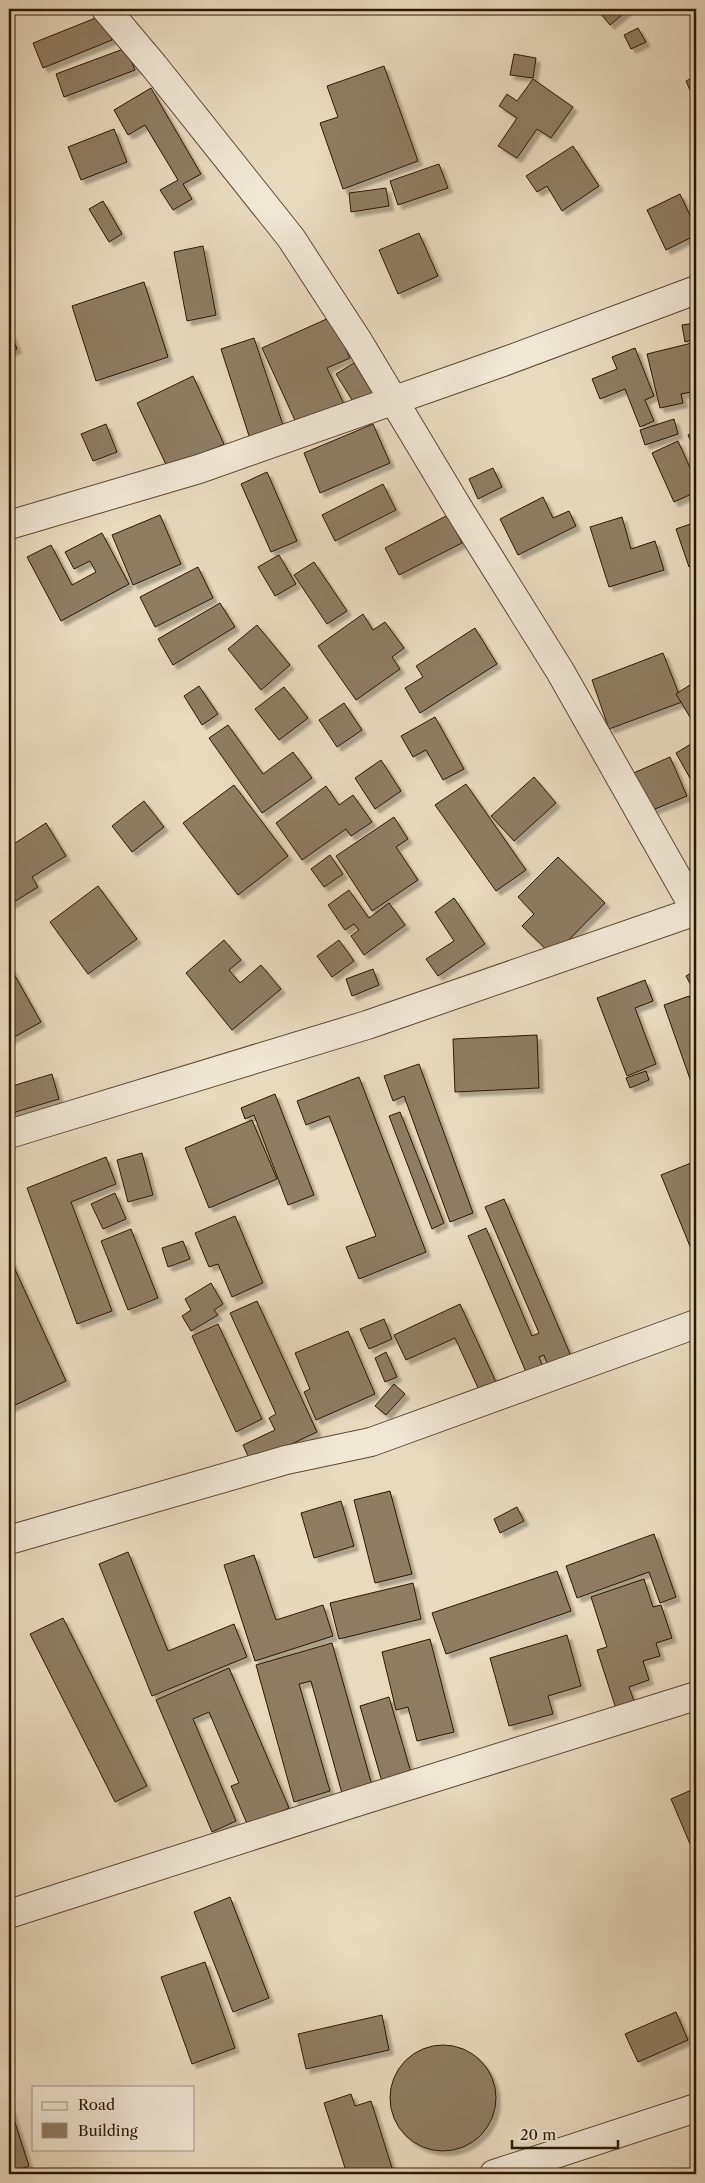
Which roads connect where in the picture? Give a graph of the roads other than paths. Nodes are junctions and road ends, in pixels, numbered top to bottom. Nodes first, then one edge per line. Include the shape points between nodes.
1 (106, 9) edge
2 (696, 290) edge
3 (392, 400) junction
4 (9, 525) edge
5 (696, 911) edge
6 (9, 1134) edge
7 (696, 1324) edge
8 (9, 1540) edge
9 (696, 1696) edge
10 (9, 1914) edge
11 (696, 2108) edge
12 (494, 2174) edge

1 - 3 street via 291,238 358,340
2 - 3 street
3 - 4 street via 199,469
3 - 5 street via 560,671
5 - 6 street via 368,1025
7 - 8 street via 371,1442 286,1460
9 - 10 street
11 - 12 street

